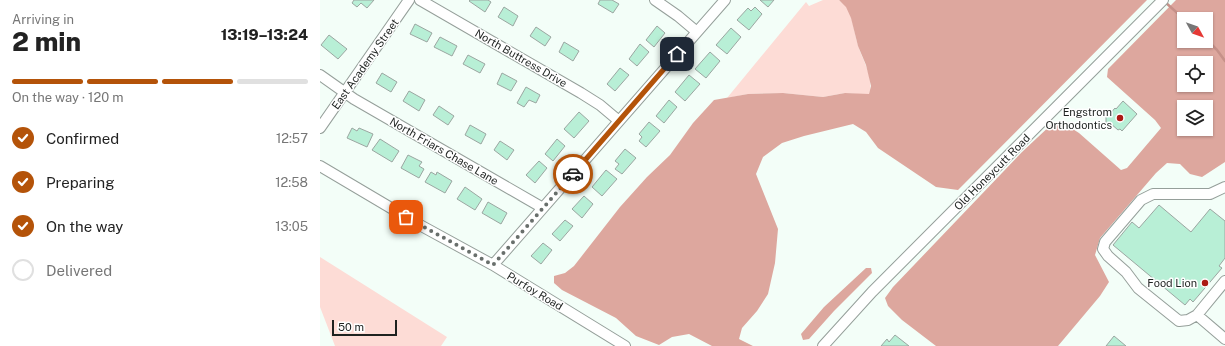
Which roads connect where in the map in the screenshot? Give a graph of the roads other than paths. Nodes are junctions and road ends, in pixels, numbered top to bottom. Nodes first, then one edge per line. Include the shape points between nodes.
1 (409, 0) edge
2 (420, 0) edge
3 (655, 0) edge
4 (725, 0) edge
5 (1163, 0) edge
6 (697, 32) junction
7 (320, 75) edge
8 (345, 93) junction
9 (619, 120) junction
10 (320, 128) edge
11 (320, 166) edge
12 (1225, 187) edge
13 (543, 208) junction
14 (493, 265) junction
15 (1225, 281) edge
16 (1197, 315) junction
17 (1225, 339) edge
18 (625, 346) edge
19 (822, 346) edge
20 (1220, 346) edge

1 - 8 street, East Academy Street
2 - 9 street, North Buttress Drive via 581,93
3 - 6 street
4 - 6 street
5 - 19 street, Old Honeycutt Road via 872,292
6 - 9 street
7 - 8 street, North Friars Chase Lane
8 - 10 street, East Academy Street
8 - 13 street, North Friars Chase Lane
9 - 13 street
11 - 14 street, Purfoy Road
12 - 16 street via 1210,194 1153,194 1141,200 1105,242 1103,249 1138,288 1179,321
13 - 14 street
14 - 18 street, Purfoy Road
15 - 16 street
16 - 17 street
17 - 20 street

